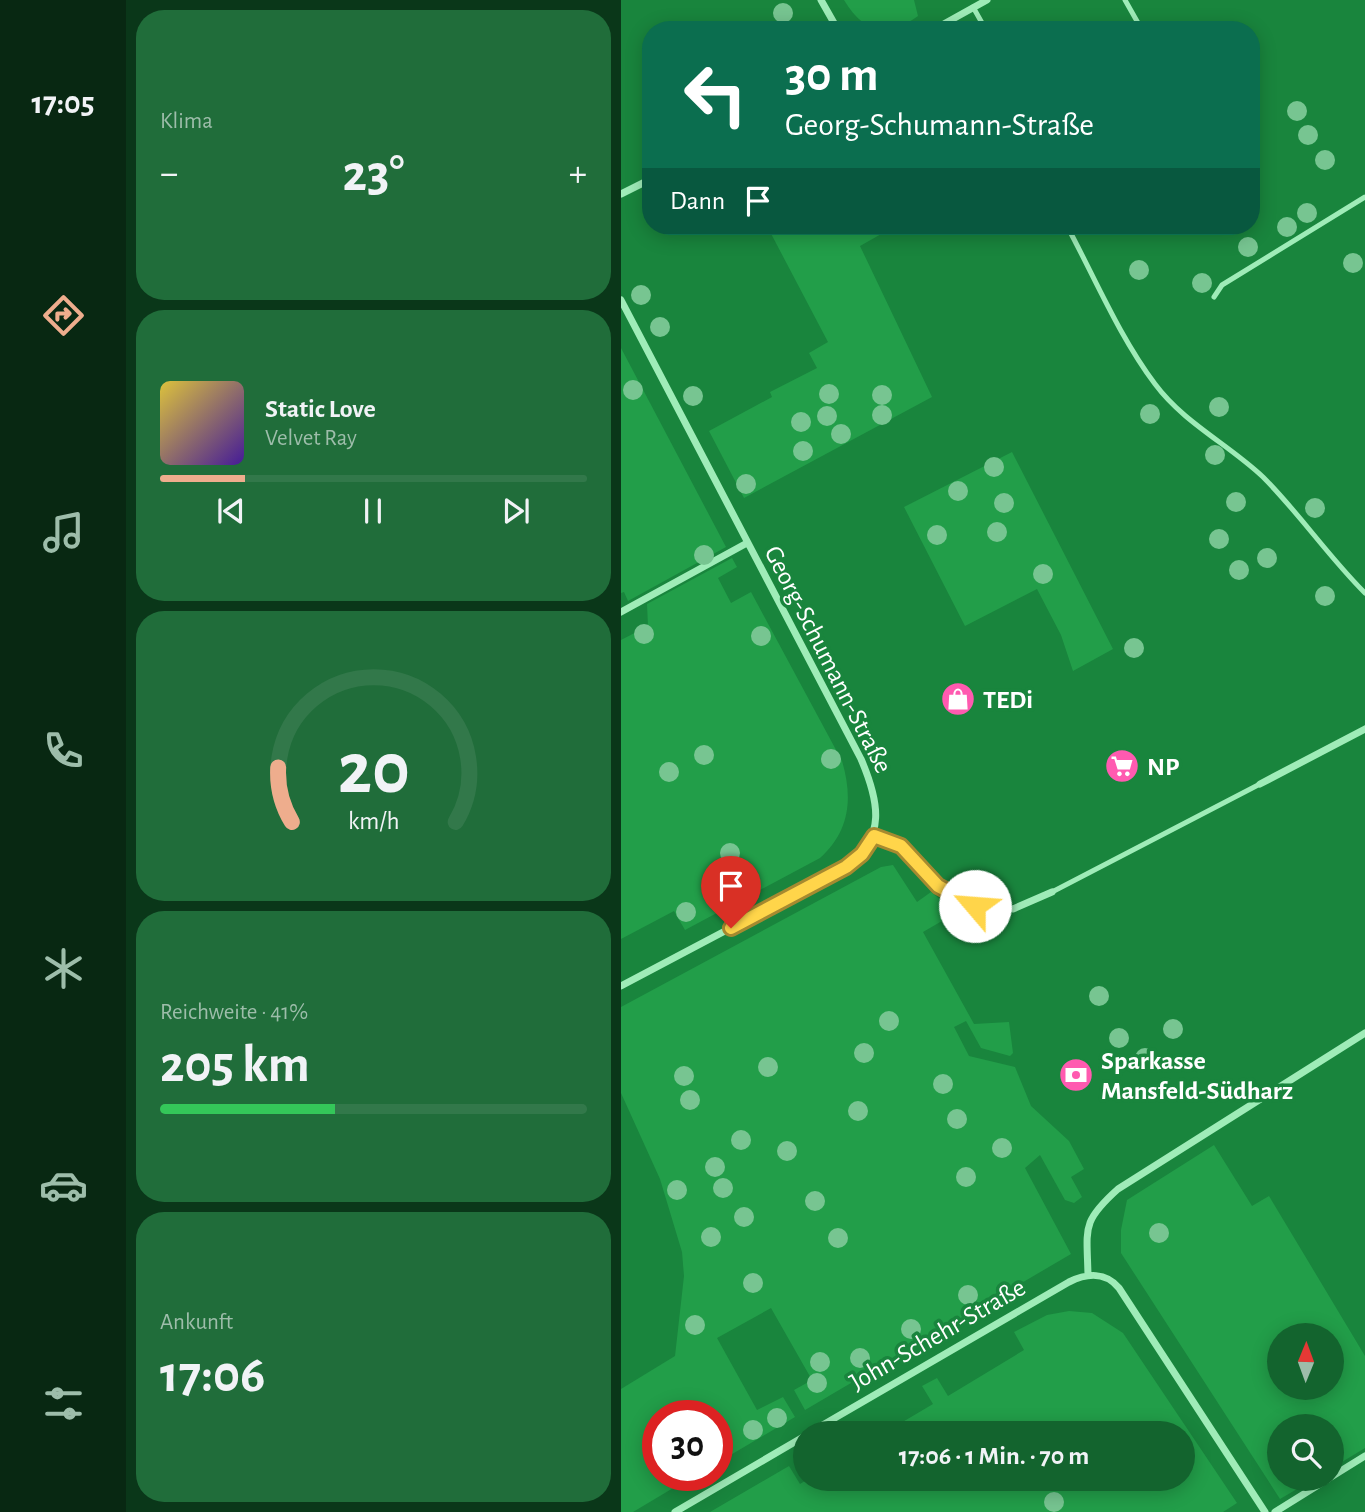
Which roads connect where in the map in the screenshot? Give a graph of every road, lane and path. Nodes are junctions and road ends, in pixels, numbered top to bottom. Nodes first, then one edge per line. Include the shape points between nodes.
1 (821, 0) edge
2 (987, 0) edge
3 (1125, 0) edge
4 (973, 7) junction
5 (833, 21) edge
6 (949, 21) edge
7 (981, 21) edge
8 (1137, 21) edge
9 (642, 184) edge
10 (621, 194) edge
11 (1365, 197) edge
12 (1072, 235) edge
13 (1214, 297) dead end
14 (621, 300) edge
15 (747, 543) junction
16 (1365, 593) edge
17 (621, 612) edge
18 (1365, 729) edge
19 (1260, 784) joint
20 (874, 836) junction
21 (1052, 892) joint
22 (621, 986) edge
23 (1365, 1033) edge
24 (1088, 1275) junction
25 (829, 1421) edge
26 (793, 1443) edge
27 (1365, 1456) edge
28 (1344, 1469) edge
29 (1309, 1491) edge
30 (675, 1512) edge
31 (1266, 1512) edge
32 (1275, 1512) edge

1 - 5 street
2 - 4 street
3 - 8 lane
4 - 6 street
4 - 7 lane
9 - 10 street
11 - 13 lane via 1223,284
12 - 16 lane via 1135,355 1166,398 1266,481
14 - 15 street, Georg-Schumann-Straße
15 - 17 street, Georg-Schumann-Straße
15 - 20 street, Georg-Schumann-Straße via 861,759 873,792
18 - 19 street
19 - 21 lane
20 - 21 street via 901,846 938,886 970,905 1013,909
20 - 22 street via 846,867
23 - 24 street via 1122,1186 1089,1222
24 - 25 street, John-Schehr-Straße via 1046,1294
24 - 31 street via 1105,1278 1119,1288
26 - 30 street
27 - 28 street
29 - 32 street

